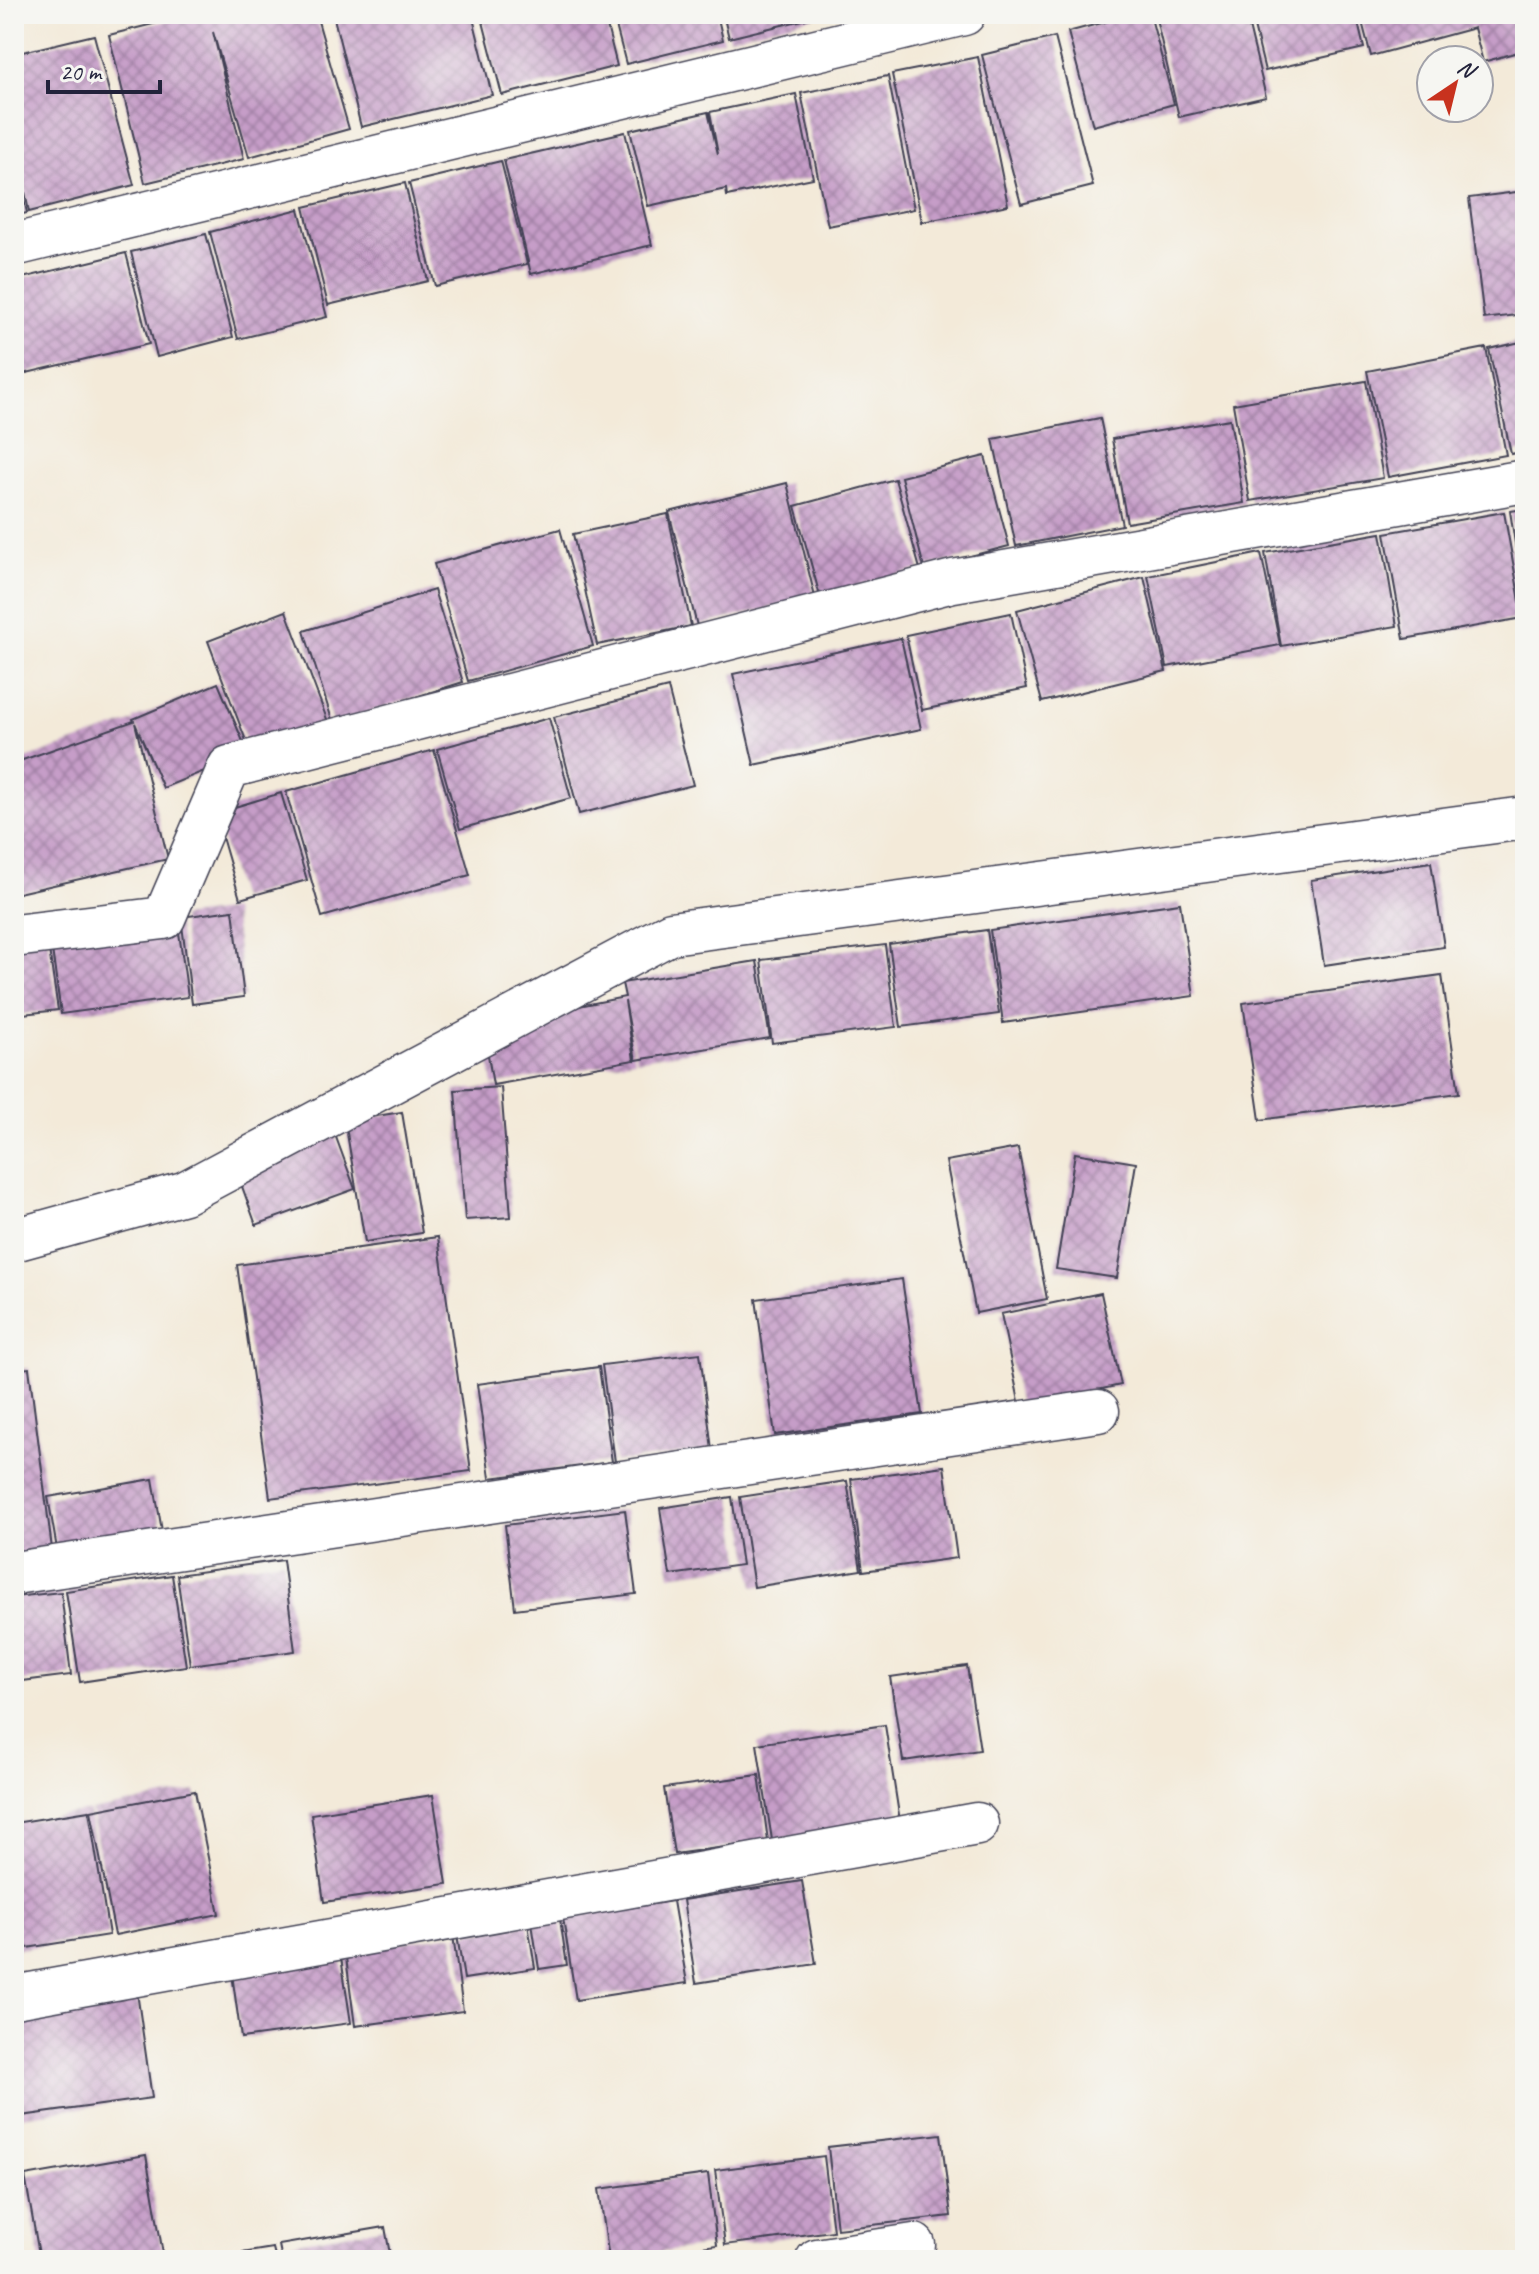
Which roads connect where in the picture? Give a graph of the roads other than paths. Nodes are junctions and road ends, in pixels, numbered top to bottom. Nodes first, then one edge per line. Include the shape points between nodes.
1 (964, 14) edge
2 (14, 245) edge
3 (1525, 481) edge
4 (1525, 818) edge
5 (14, 936) edge
6 (14, 1240) edge
7 (1098, 1411) dead end
8 (14, 1573) edge
9 (977, 1824) dead end
10 (14, 1997) edge
11 (914, 2245) dead end
12 (817, 2260) edge

1 - 2 street
3 - 5 street via 953,581 229,767 164,918
4 - 6 street via 671,933 184,1193
7 - 8 street
9 - 10 street
11 - 12 street

